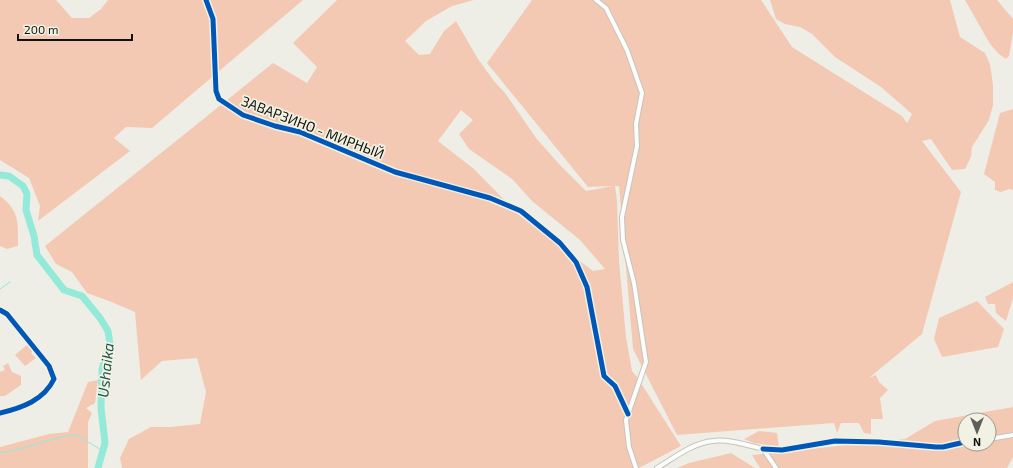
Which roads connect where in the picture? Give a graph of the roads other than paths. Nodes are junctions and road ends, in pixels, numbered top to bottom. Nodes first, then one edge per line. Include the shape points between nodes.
1 (206, 0) edge
2 (596, 0) edge
3 (0, 310) edge
4 (0, 413) edge
5 (628, 414) junction
6 (1013, 435) edge
7 (997, 438) edge
8 (957, 444) edge
9 (763, 449) junction
10 (636, 468) edge
11 (657, 468) edge
12 (776, 468) edge

1 - 5 street, ЗАВАРЗИНО - МИРНЫЙ via 213,20 216,91 226,104 243,115 300,132 395,172 490,198 521,211 560,243 576,262 587,287 604,376 615,386
2 - 5 street via 606,8 627,50 642,93 636,124 638,146 622,217 646,362
3 - 4 street via 7,314 50,366 54,379 41,396 20,408
5 - 10 street via 627,439
6 - 7 street
8 - 9 street via 936,447 835,440 782,450
9 - 11 street via 727,441 713,441 688,450
9 - 12 street

